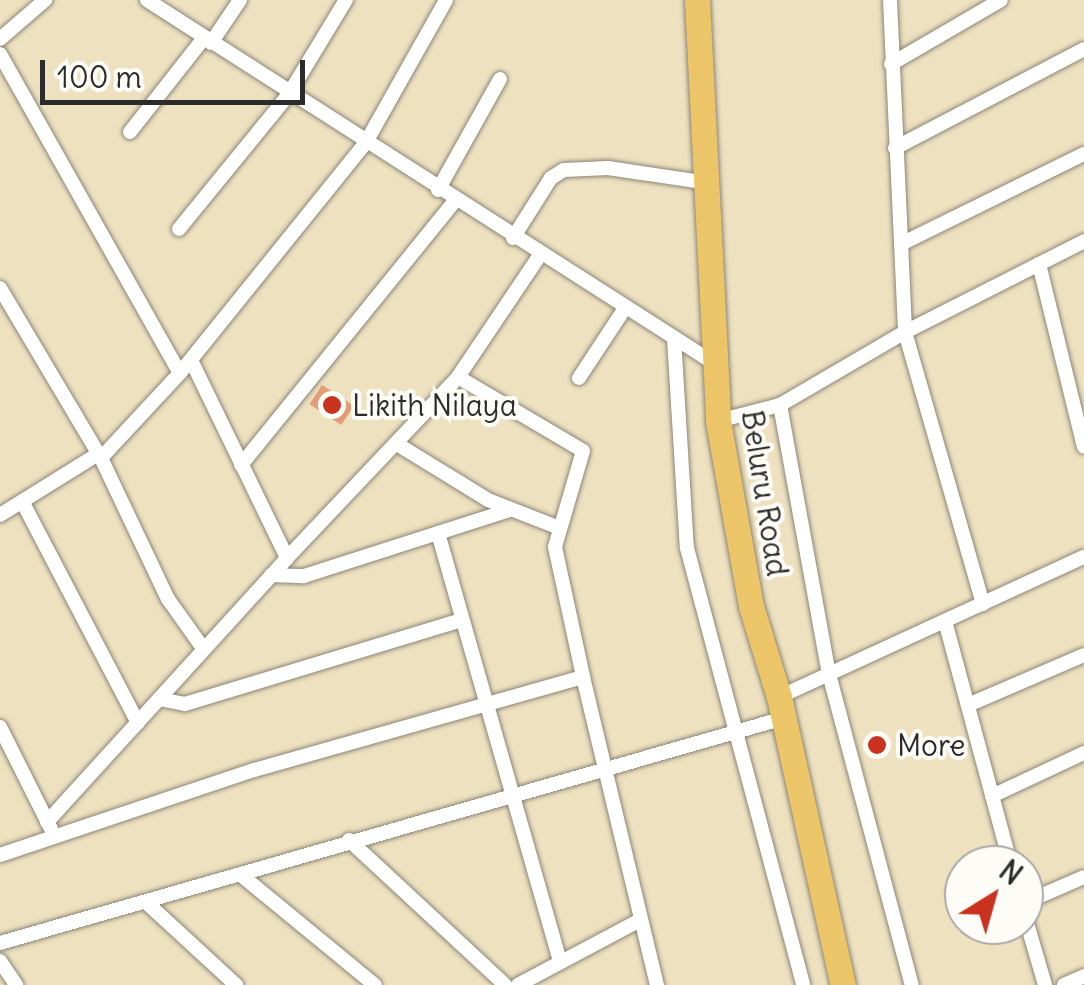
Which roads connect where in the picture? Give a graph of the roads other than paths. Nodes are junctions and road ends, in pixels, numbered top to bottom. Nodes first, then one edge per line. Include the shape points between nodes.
1 (45, 0) edge
2 (147, 0) edge
3 (240, 0) edge
4 (346, 0) edge
5 (446, 0) edge
6 (697, 0) edge
7 (890, 0) edge
8 (1001, 0) edge
9 (0, 39) edge
10 (208, 40) junction
11 (1084, 49) edge
12 (0, 54) edge
13 (891, 64) junction
14 (500, 79) dead end
15 (288, 94) junction
16 (130, 132) dead end
17 (366, 144) junction
18 (895, 148) junction
19 (1084, 154) edge
20 (709, 183) junction
21 (438, 190) junction
22 (455, 201) junction
23 (180, 229) dead end
24 (513, 238) junction
25 (1084, 242) edge
26 (902, 243) junction
27 (540, 256) junction
28 (1039, 264) junction
29 (0, 288) edge
30 (626, 308) junction
31 (904, 332) junction
32 (674, 338) junction
33 (191, 360) junction
34 (718, 365) junction
35 (180, 373) junction
36 (458, 377) junction
37 (578, 378) dead end
38 (780, 405) junction
39 (718, 421) junction
40 (397, 444) junction
41 (1084, 447) edge
42 (100, 456) junction
43 (241, 466) junction
44 (23, 503) junction
45 (510, 510) junction
46 (0, 515) edge
47 (557, 527) junction
48 (438, 533) junction
49 (287, 558) junction
50 (1084, 558) edge
51 (271, 576) junction
52 (984, 604) junction
53 (462, 620) junction
54 (946, 621) junction
55 (203, 648) junction
56 (1084, 654) edge
57 (829, 674) junction
58 (582, 676) junction
59 (159, 699) junction
60 (482, 703) junction
61 (968, 705) junction
62 (781, 707) junction
63 (138, 723) junction
64 (0, 728) edge
65 (733, 731) junction
66 (1084, 753) edge
67 (602, 766) junction
68 (511, 792) junction
69 (992, 796) junction
70 (47, 822) junction
71 (57, 838) junction
72 (350, 840) junction
73 (1005, 845) edge
74 (0, 855) edge
75 (241, 874) junction
76 (1084, 877) edge
77 (1044, 894) edge
78 (148, 904) junction
79 (640, 920) junction
80 (0, 943) edge
81 (1034, 945) edge
82 (0, 961) edge
83 (560, 962) junction
84 (1084, 976) edge
85 (16, 985) edge
86 (236, 985) edge
87 (375, 985) edge
88 (505, 985) edge
89 (518, 985) edge
90 (657, 985) edge
91 (803, 985) edge
92 (843, 985) edge
93 (912, 985) edge
94 (1046, 985) edge
95 (1064, 985) edge

1 - 9 street
2 - 10 street
3 - 10 street
4 - 15 street
5 - 17 street
6 - 20 highway, Beluru Road
7 - 13 street
8 - 13 street
10 - 15 street
10 - 16 street
11 - 18 street
12 - 35 street
13 - 18 street
14 - 21 street
15 - 17 street
15 - 23 street
17 - 21 street
17 - 33 street
18 - 26 street
19 - 26 street
20 - 24 street via 608,168 564,170 550,178
20 - 34 highway, Beluru Road
21 - 22 street
22 - 24 street
22 - 43 street
24 - 27 street
25 - 28 street
26 - 31 street
27 - 30 street
27 - 36 street
28 - 31 street
28 - 41 street
29 - 42 street
30 - 32 street
30 - 37 street
31 - 38 street
31 - 52 street
32 - 34 street
32 - 65 street via 688,548
33 - 35 street
33 - 43 street
34 - 39 highway, Beluru Road
35 - 42 street
36 - 40 street
36 - 47 street via 583,451 578,484
38 - 39 street
38 - 57 street
39 - 62 highway, Beluru Road via 750,606
40 - 45 street
40 - 49 street
42 - 44 street
42 - 55 street via 168,599
43 - 49 street
44 - 46 street
44 - 63 street
45 - 47 street
45 - 48 street
47 - 58 street
48 - 51 street via 304,576
48 - 53 street
49 - 51 street
50 - 52 street
51 - 55 street
52 - 54 street
53 - 59 street via 186,704
53 - 60 street
54 - 57 street
54 - 61 street
55 - 59 street
56 - 61 street
57 - 62 street
57 - 93 street
58 - 60 street
58 - 67 street
59 - 63 street
60 - 68 street
60 - 71 street via 150,802
61 - 69 street
62 - 65 street
62 - 92 highway, Beluru Road
63 - 70 street
64 - 70 street
65 - 67 street
65 - 91 street
66 - 69 street
67 - 68 street
67 - 79 street
68 - 72 street
68 - 83 street
69 - 73 street
70 - 71 street
71 - 74 street
72 - 75 street
72 - 88 street
75 - 78 street
75 - 87 street
76 - 77 street
78 - 80 street
78 - 86 street
79 - 83 street
79 - 90 street
81 - 94 street
82 - 85 street
83 - 89 street
84 - 95 street

